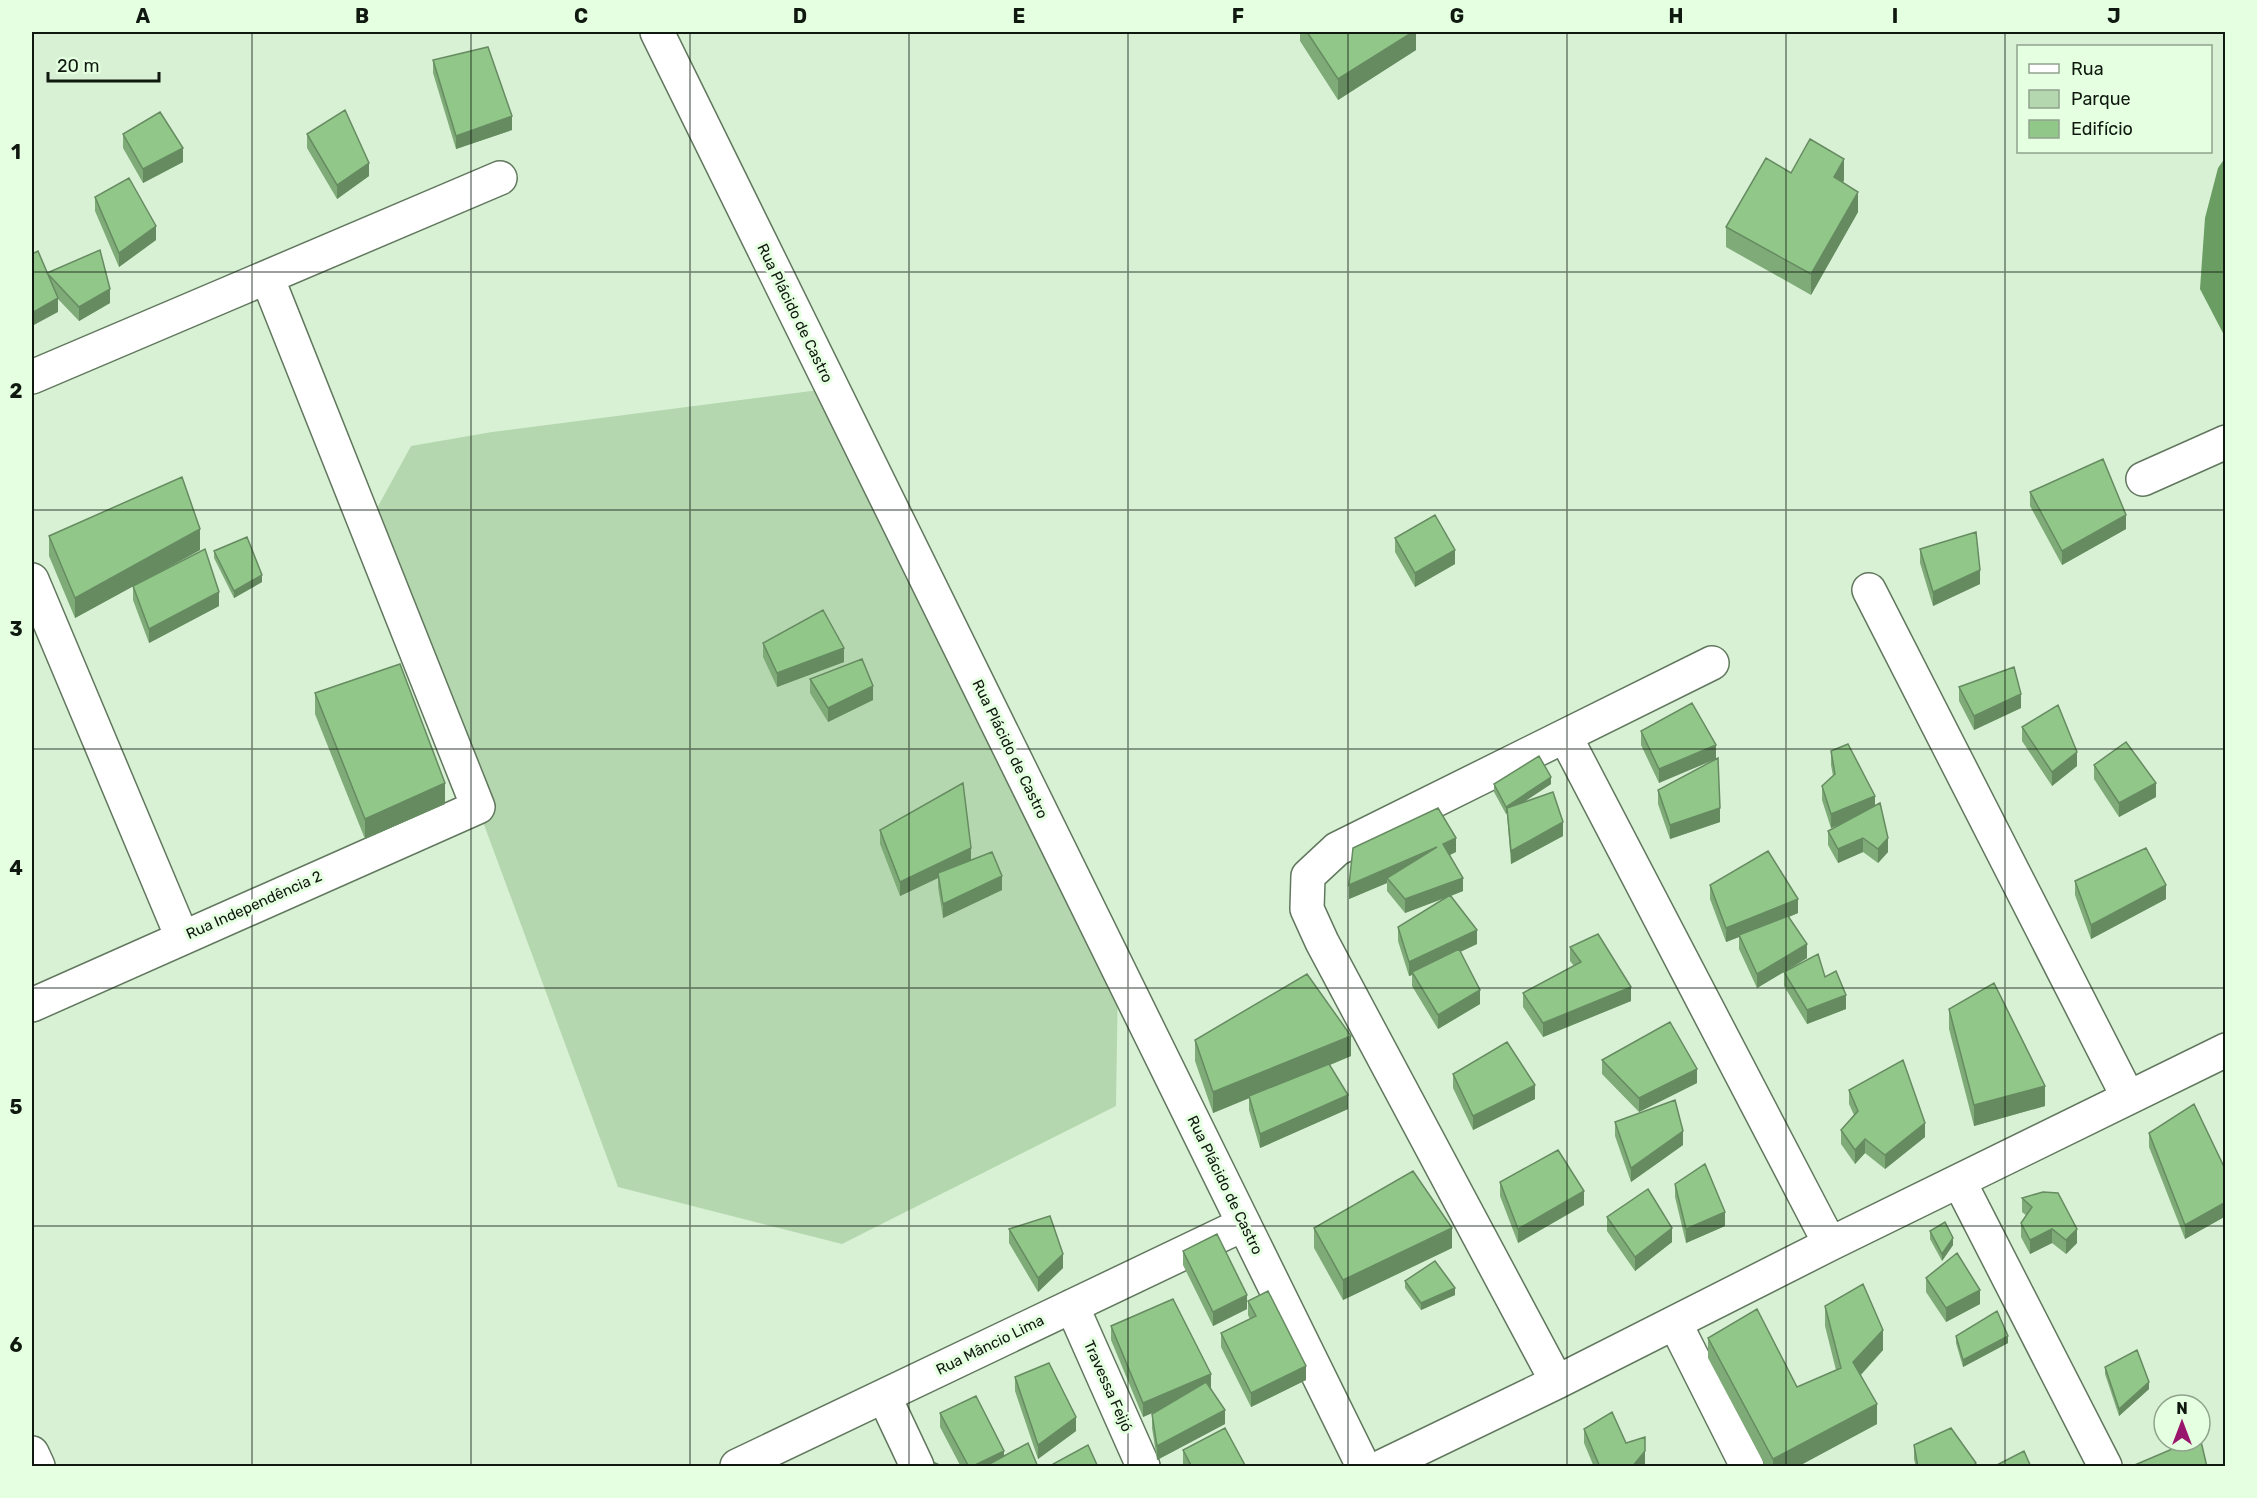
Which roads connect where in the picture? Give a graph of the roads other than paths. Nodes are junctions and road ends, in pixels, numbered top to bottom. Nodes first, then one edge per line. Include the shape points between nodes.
1 (657, 32) edge
2 (500, 178) dead end
3 (267, 277) junction
4 (32, 377) edge
5 (2226, 442) edge
6 (2143, 479) dead end
7 (32, 580) edge
8 (1869, 590) dead end
9 (1712, 663) dead end
10 (1565, 736) junction
11 (182, 937) junction
12 (32, 1005) edge
13 (2226, 1050) edge
14 (2128, 1098) junction
15 (1959, 1181) junction
16 (1244, 1224) junction
17 (1830, 1244) junction
18 (1072, 1306) junction
19 (1675, 1323) junction
20 (1557, 1382) junction
21 (884, 1396) junction
22 (32, 1453) edge
23 (38, 1467) edge
24 (737, 1467) edge
25 (916, 1467) edge
26 (1143, 1467) edge
27 (1363, 1467) edge
28 (1383, 1467) edge
29 (1747, 1467) edge
30 (2105, 1467) edge

1 - 16 street, Rua Plácido de Castro
2 - 3 street
3 - 4 street
3 - 11 street, Rua Independência 2 via 478,807
5 - 6 street
7 - 11 street
8 - 14 street
9 - 10 street
10 - 17 street
10 - 20 street via 1337,849 1308,876 1307,909
11 - 12 street, Rua Independência 2
13 - 14 street
14 - 15 street
15 - 17 street
15 - 30 street
16 - 18 street, Rua Mâncio Lima
16 - 27 street, Rua Plácido de Castro
17 - 19 street
18 - 21 street, Rua Mâncio Lima
18 - 26 street, Travessa Feijó
19 - 20 street
19 - 29 street
20 - 28 street
21 - 24 street, Rua Mâncio Lima
21 - 25 street
22 - 23 street

